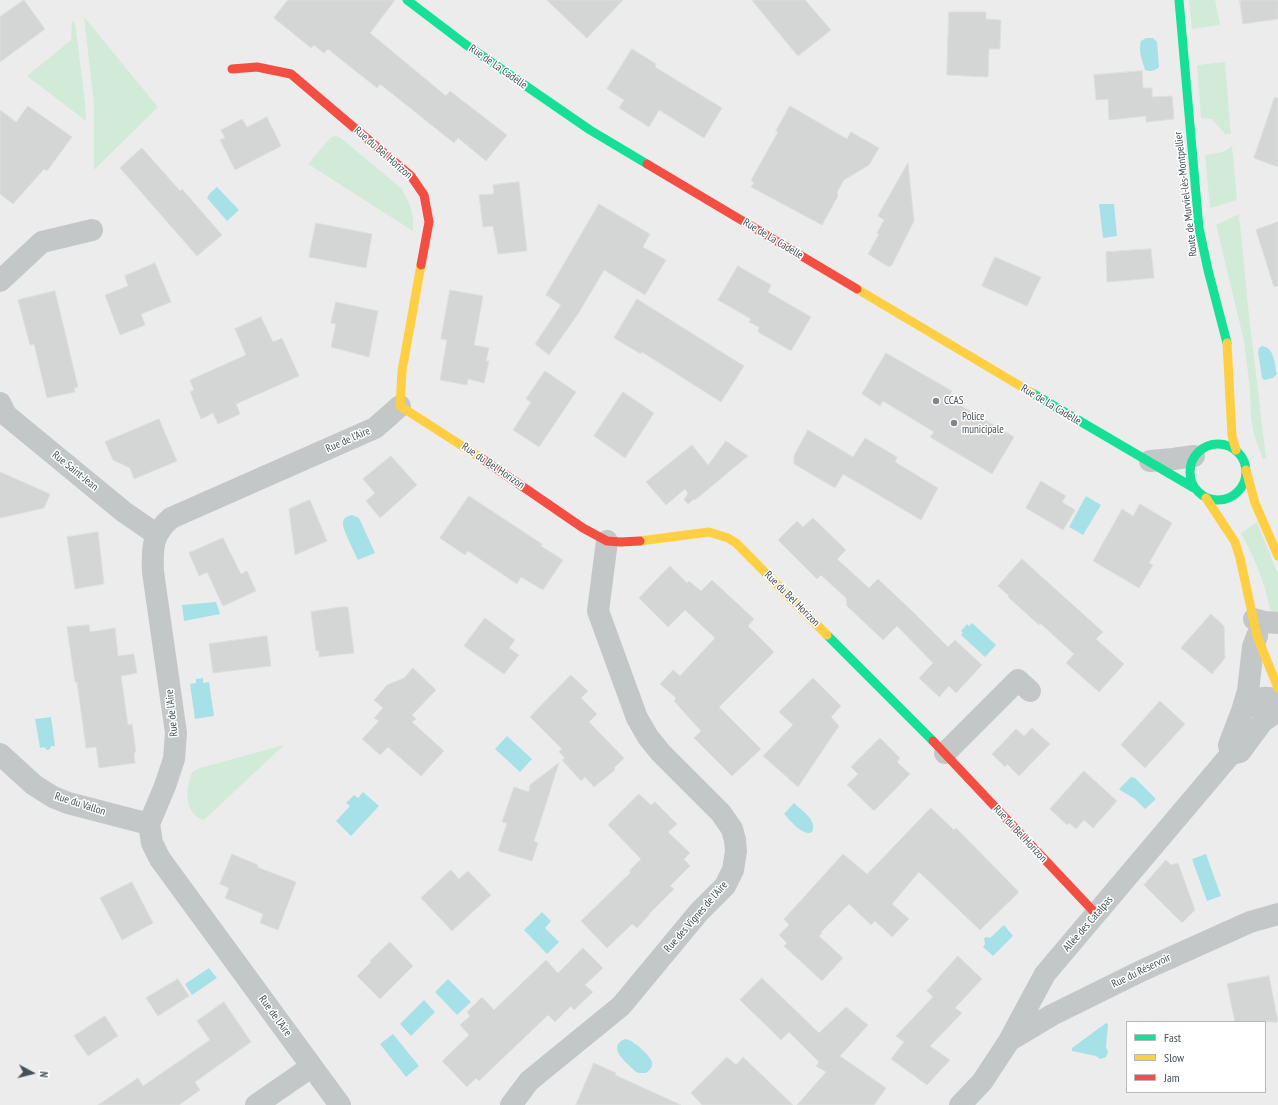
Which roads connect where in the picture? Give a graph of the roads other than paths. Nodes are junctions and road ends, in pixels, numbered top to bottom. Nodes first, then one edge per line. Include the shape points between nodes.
1 (407, 0) edge
2 (1179, 0) edge
3 (232, 69) dead end
4 (92, 230) dead end
5 (0, 281) edge
6 (1230, 383) junction
7 (400, 406) junction
8 (1221, 410) dead end
9 (2, 413) edge
10 (1211, 436) dead end
11 (1236, 450) junction
12 (1199, 451) junction
13 (1150, 461) junction
14 (1246, 470) junction
15 (1194, 488) junction
16 (1206, 498) junction
17 (156, 534) junction
18 (607, 540) junction
19 (1278, 556) edge
20 (1278, 623) edge
21 (1255, 628) junction
22 (1278, 688) edge
23 (1030, 692) dead end
24 (1278, 700) edge
25 (1242, 711) junction
26 (1278, 711) edge
27 (945, 753) junction
28 (0, 754) edge
29 (1231, 754) junction
30 (149, 824) junction
31 (1096, 914) junction
32 (1278, 914) edge
33 (1009, 1041) junction
34 (311, 1066) junction
35 (256, 1105) edge
36 (340, 1105) edge
37 (511, 1105) edge
38 (960, 1105) edge

1 - 13 street, Rue de La Cadelle via 465,44 590,130
2 - 6 street, Route de Murviel-lès-Montpellier via 1199,228 1228,345
3 - 7 street, Rue du Bel Horizon via 257,67 291,74 411,176 424,195 429,222 402,371
4 - 5 street via 42,242
6 - 8 street, Route de Murviel-lès-Montpellier
6 - 11 street, Route de Murviel-lès-Montpellier via 1232,436
7 - 17 street, Rue de l'Aire via 375,428 172,518
7 - 18 street, Rue du Bel Horizon via 509,476 583,528
9 - 17 street, Rue Saint-Jean via 124,512
10 - 12 street
11 - 12 street via 1221,443 1212,444
11 - 14 street via 1243,459
12 - 13 street, Rue de La Cadelle via 1173,460
12 - 15 street via 1190,464 1189,472
13 - 15 street, Rue de La Cadelle
14 - 16 street via 1242,485 1231,497 1221,500
14 - 19 street via 1252,494
15 - 16 street
16 - 21 street via 1235,542
17 - 30 street, Rue de l'Aire via 152,552 153,572 176,733 174,758
18 - 27 street, Rue du Bel Horizon via 636,541 709,532 736,543
18 - 37 street, Rue des Vignes de l'Aire via 598,611 637,718 648,738 661,753 727,821 735,840 735,860 726,886 699,912 621,1006 529,1081
20 - 21 street via 1265,622
21 - 22 street
21 - 25 street via 1248,691
23 - 27 street via 1018,680
24 - 25 street via 1261,698
25 - 29 street via 1229,744
26 - 29 street, Allée des Catalpas via 1263,721 1240,752
27 - 31 street, Rue du Bel Horizon
28 - 30 street, Rue du Vallon via 34,785 54,797
29 - 31 street, Allée des Catalpas
30 - 34 street, Rue de l'Aire via 152,843 160,860
31 - 33 street, Allée des Catalpas via 1045,974
32 - 33 street, Rue du Réservoir via 1250,922 1141,971 1052,1014
33 - 38 street, Allée des Catalpas via 982,1082
34 - 35 street
34 - 36 street, Rue de l'Aire

